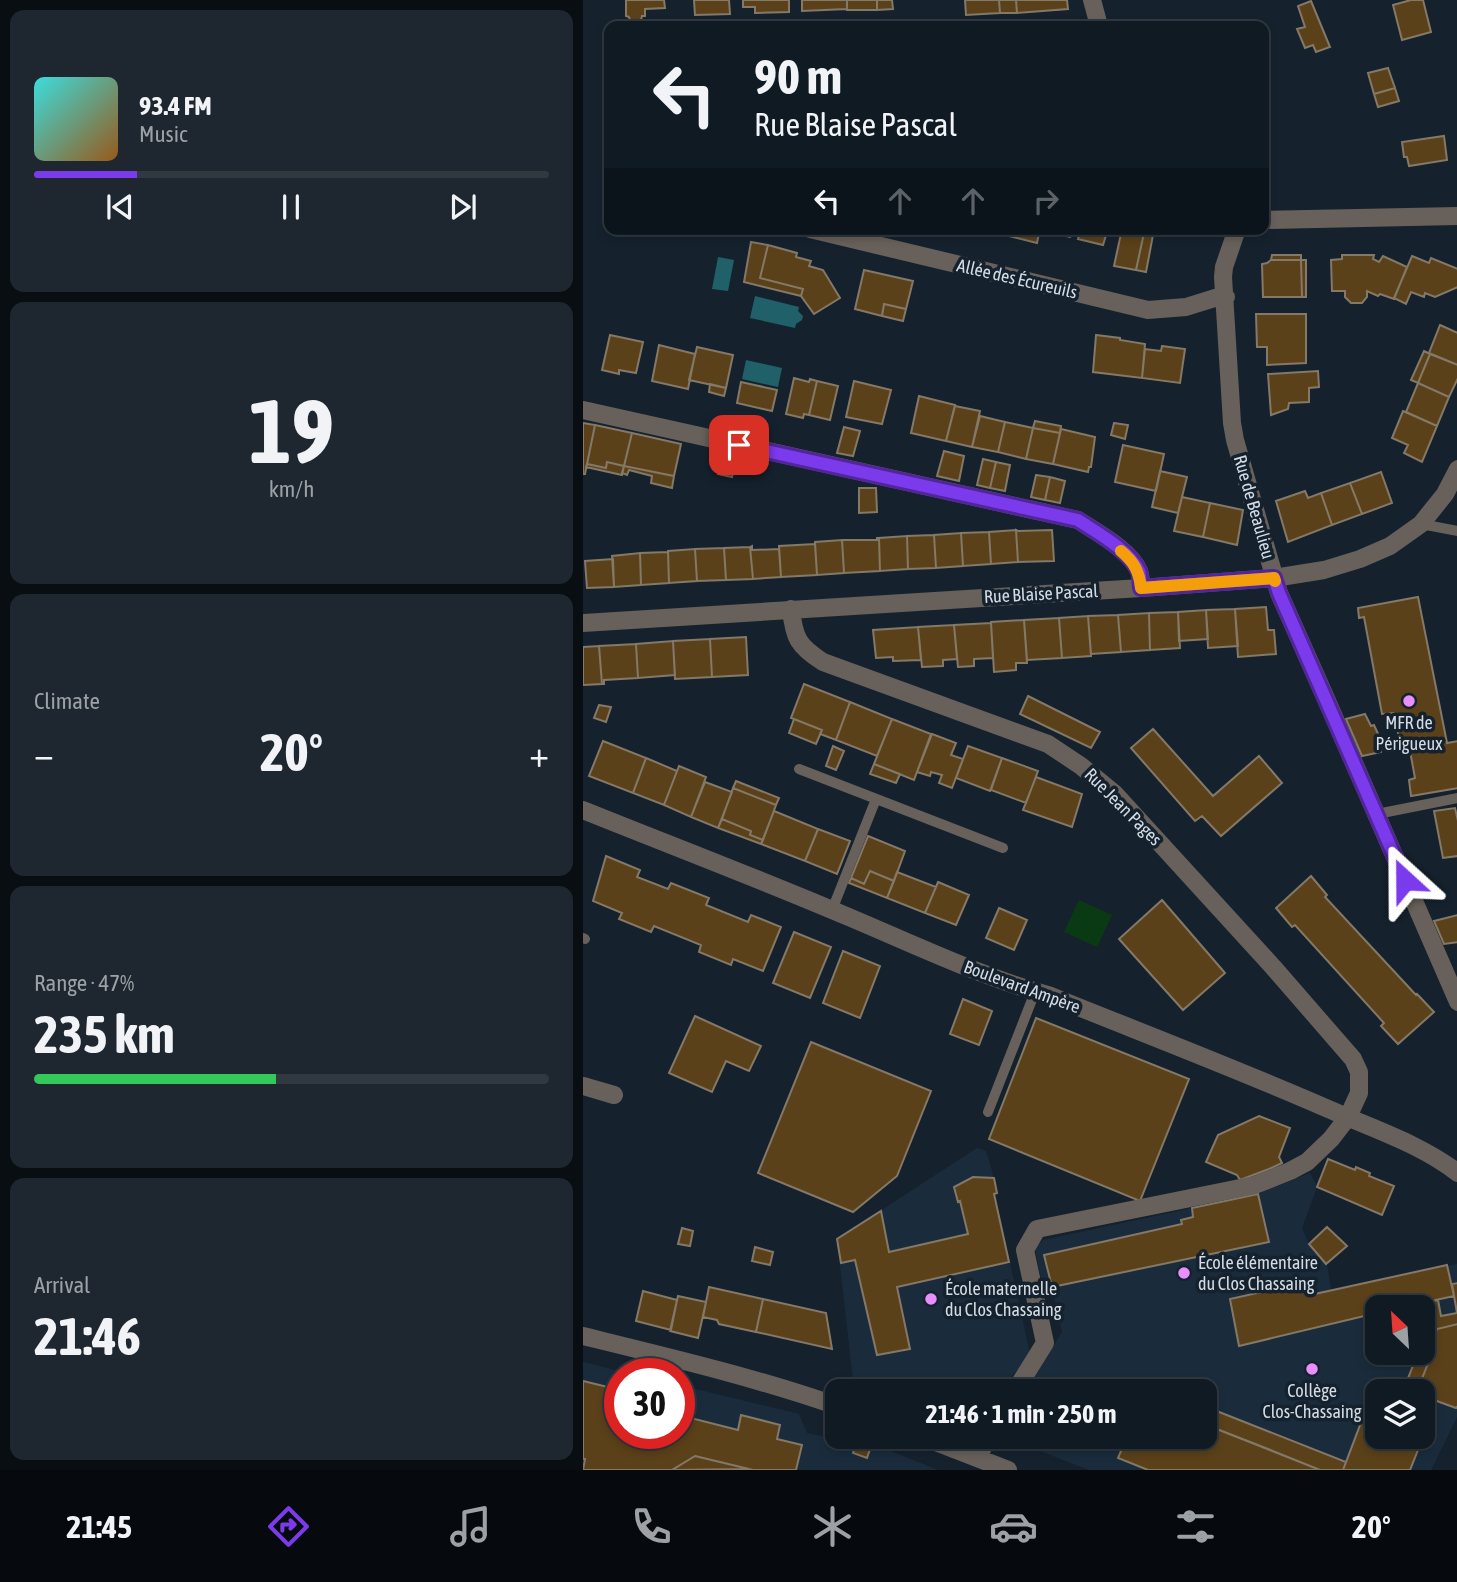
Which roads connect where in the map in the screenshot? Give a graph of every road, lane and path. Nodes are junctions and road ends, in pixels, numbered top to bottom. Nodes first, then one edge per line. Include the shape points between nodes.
1 (1092, 0) edge
2 (1099, 21) edge
3 (1457, 216) edge
4 (1269, 220) edge
5 (835, 235) edge
6 (1235, 235) edge
7 (1226, 297) junction
8 (583, 410) edge
9 (1457, 469) edge
10 (1421, 524) junction
11 (1457, 531) edge
12 (1274, 578) junction
13 (1141, 588) junction
14 (791, 610) junction
15 (583, 623) edge
16 (799, 769) dead end
17 (1457, 798) edge
18 (876, 799) junction
19 (583, 810) edge
20 (1377, 814) junction
21 (1003, 848) dead end
22 (832, 910) junction
23 (1035, 992) junction
24 (1457, 1002) edge
25 (583, 1086) edge
26 (614, 1095) dead end
27 (988, 1112) dead end
28 (1348, 1117) junction
29 (1457, 1173) edge
30 (583, 1336) edge
31 (1022, 1379) edge
32 (825, 1402) edge
33 (954, 1449) edge
34 (982, 1449) edge
35 (978, 1458) junction
36 (1008, 1470) edge

1 - 2 street
3 - 4 street
5 - 7 street, Allée des Écureuils via 1148,310
6 - 7 street, Rue de Beaulieu via 1224,267
7 - 12 street, Rue de Beaulieu via 1232,423
8 - 13 street via 1078,520 1130,559
9 - 10 street, Rue Blaise Pascal via 1445,495
10 - 11 lane
10 - 12 street, Rue Blaise Pascal via 1390,546 1359,559
12 - 13 street, Rue Blaise Pascal
12 - 20 street, Rue de Beaulieu
13 - 14 street, Rue Blaise Pascal
14 - 15 street, Rue Blaise Pascal
14 - 28 street, Rue Jean Pages via 793,631 805,651 823,662 1048,744 1115,794 1353,1059 1360,1084
16 - 18 lane
17 - 20 lane
18 - 21 lane
18 - 22 lane
19 - 22 street, Boulevard Ampère
20 - 24 street, Rue de Beaulieu
22 - 23 street, Boulevard Ampère
23 - 27 lane
23 - 28 street, Boulevard Ampère
25 - 26 street
28 - 29 street, Boulevard Ampère via 1400,1139
28 - 31 street, Rue Jean Pages via 1307,1162 1255,1185 1037,1229 1025,1250 1045,1343
30 - 32 street
33 - 35 street
34 - 35 street
35 - 36 street

